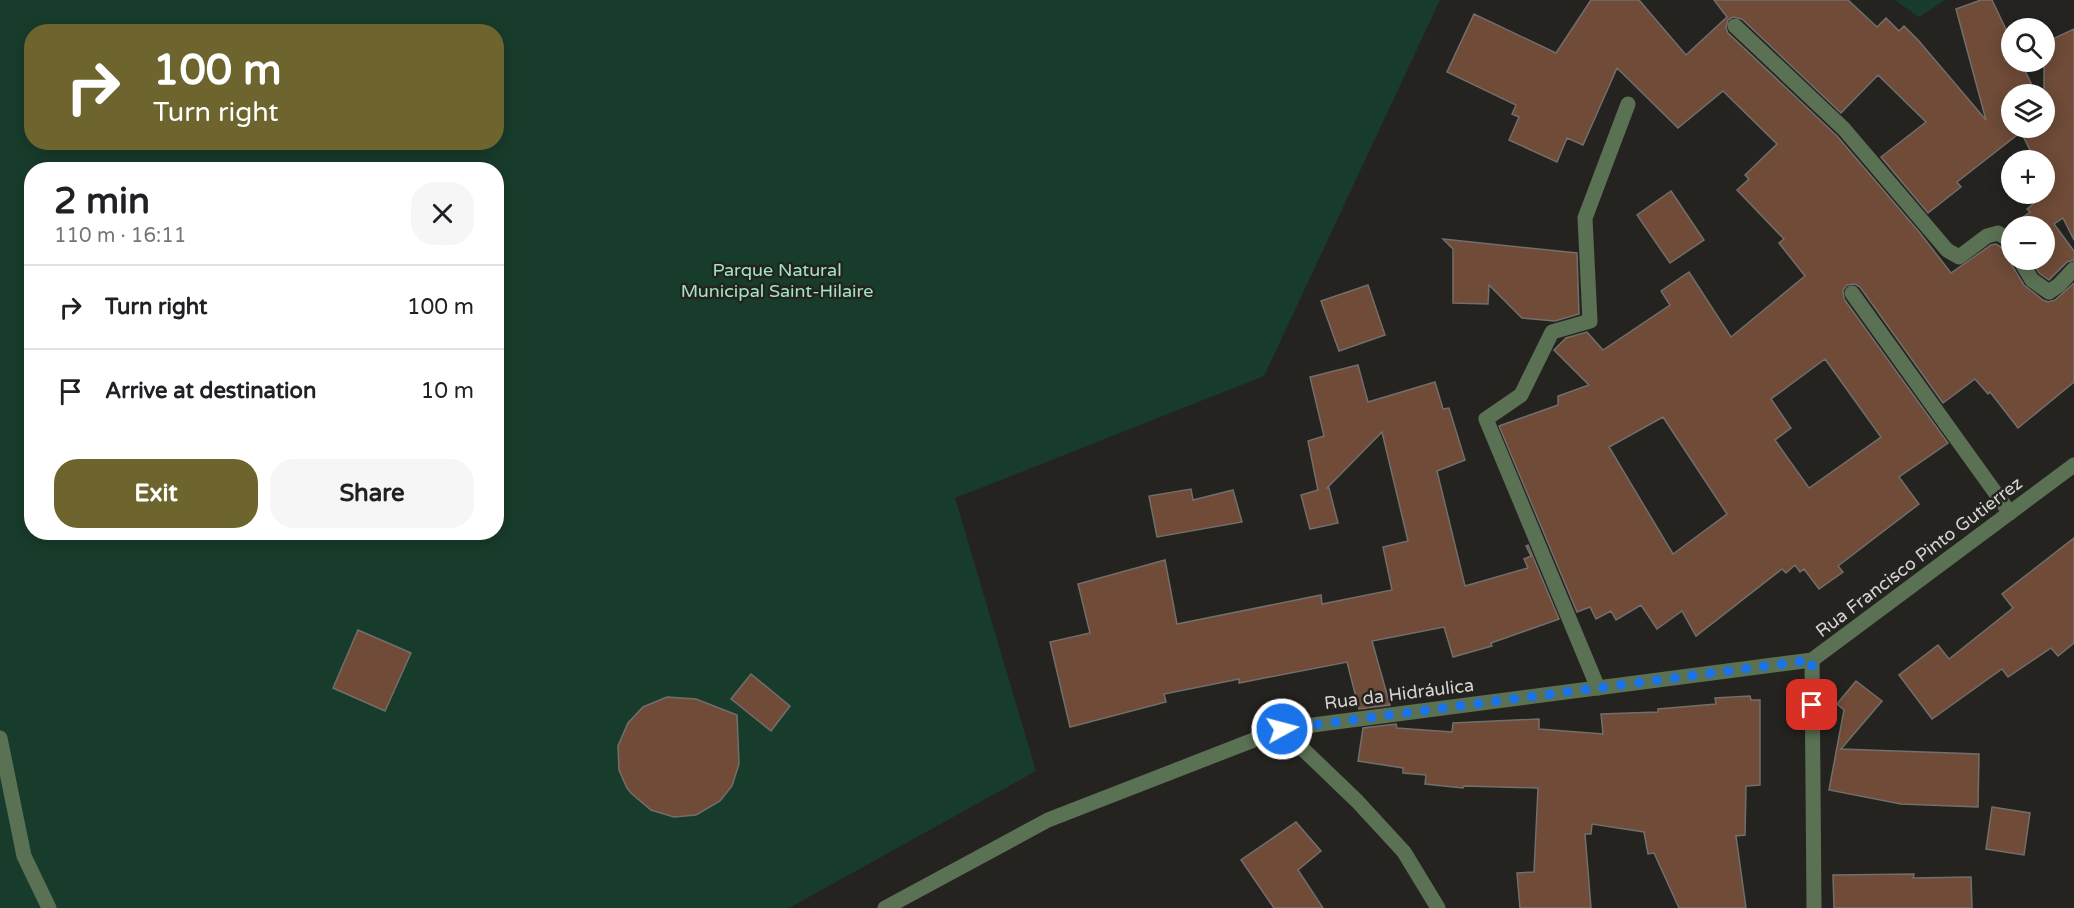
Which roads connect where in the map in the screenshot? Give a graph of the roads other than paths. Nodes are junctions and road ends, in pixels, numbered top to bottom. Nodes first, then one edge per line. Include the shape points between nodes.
1 (1735, 26) dead end
2 (1628, 104) dead end
3 (2001, 235) edge
4 (2074, 269) edge
5 (2026, 270) edge
6 (1852, 293) dead end
7 (2074, 465) edge
8 (2010, 513) junction
9 (1812, 660) junction
10 (1598, 688) junction
11 (1282, 729) junction
12 (0, 738) edge
13 (49, 908) edge
14 (885, 908) edge
15 (1438, 908) edge
16 (1814, 908) edge

1 - 3 street via 1844,129 1947,250 1959,257 1987,236
2 - 10 street via 1585,218 1590,321 1552,332 1521,395 1486,419
4 - 5 street via 2049,292 2032,280
6 - 8 street
7 - 8 street, Rua Francisco Pinto Gutierrez
8 - 9 street, Rua Francisco Pinto Gutierrez
9 - 10 street, Rua da Hidráulica
9 - 16 street, Rua Francisco Pinto Gutierrez
10 - 11 street, Rua da Hidráulica
11 - 14 street, Rua da Hidráulica via 1048,820
11 - 15 street via 1404,852
12 - 13 street via 24,856

